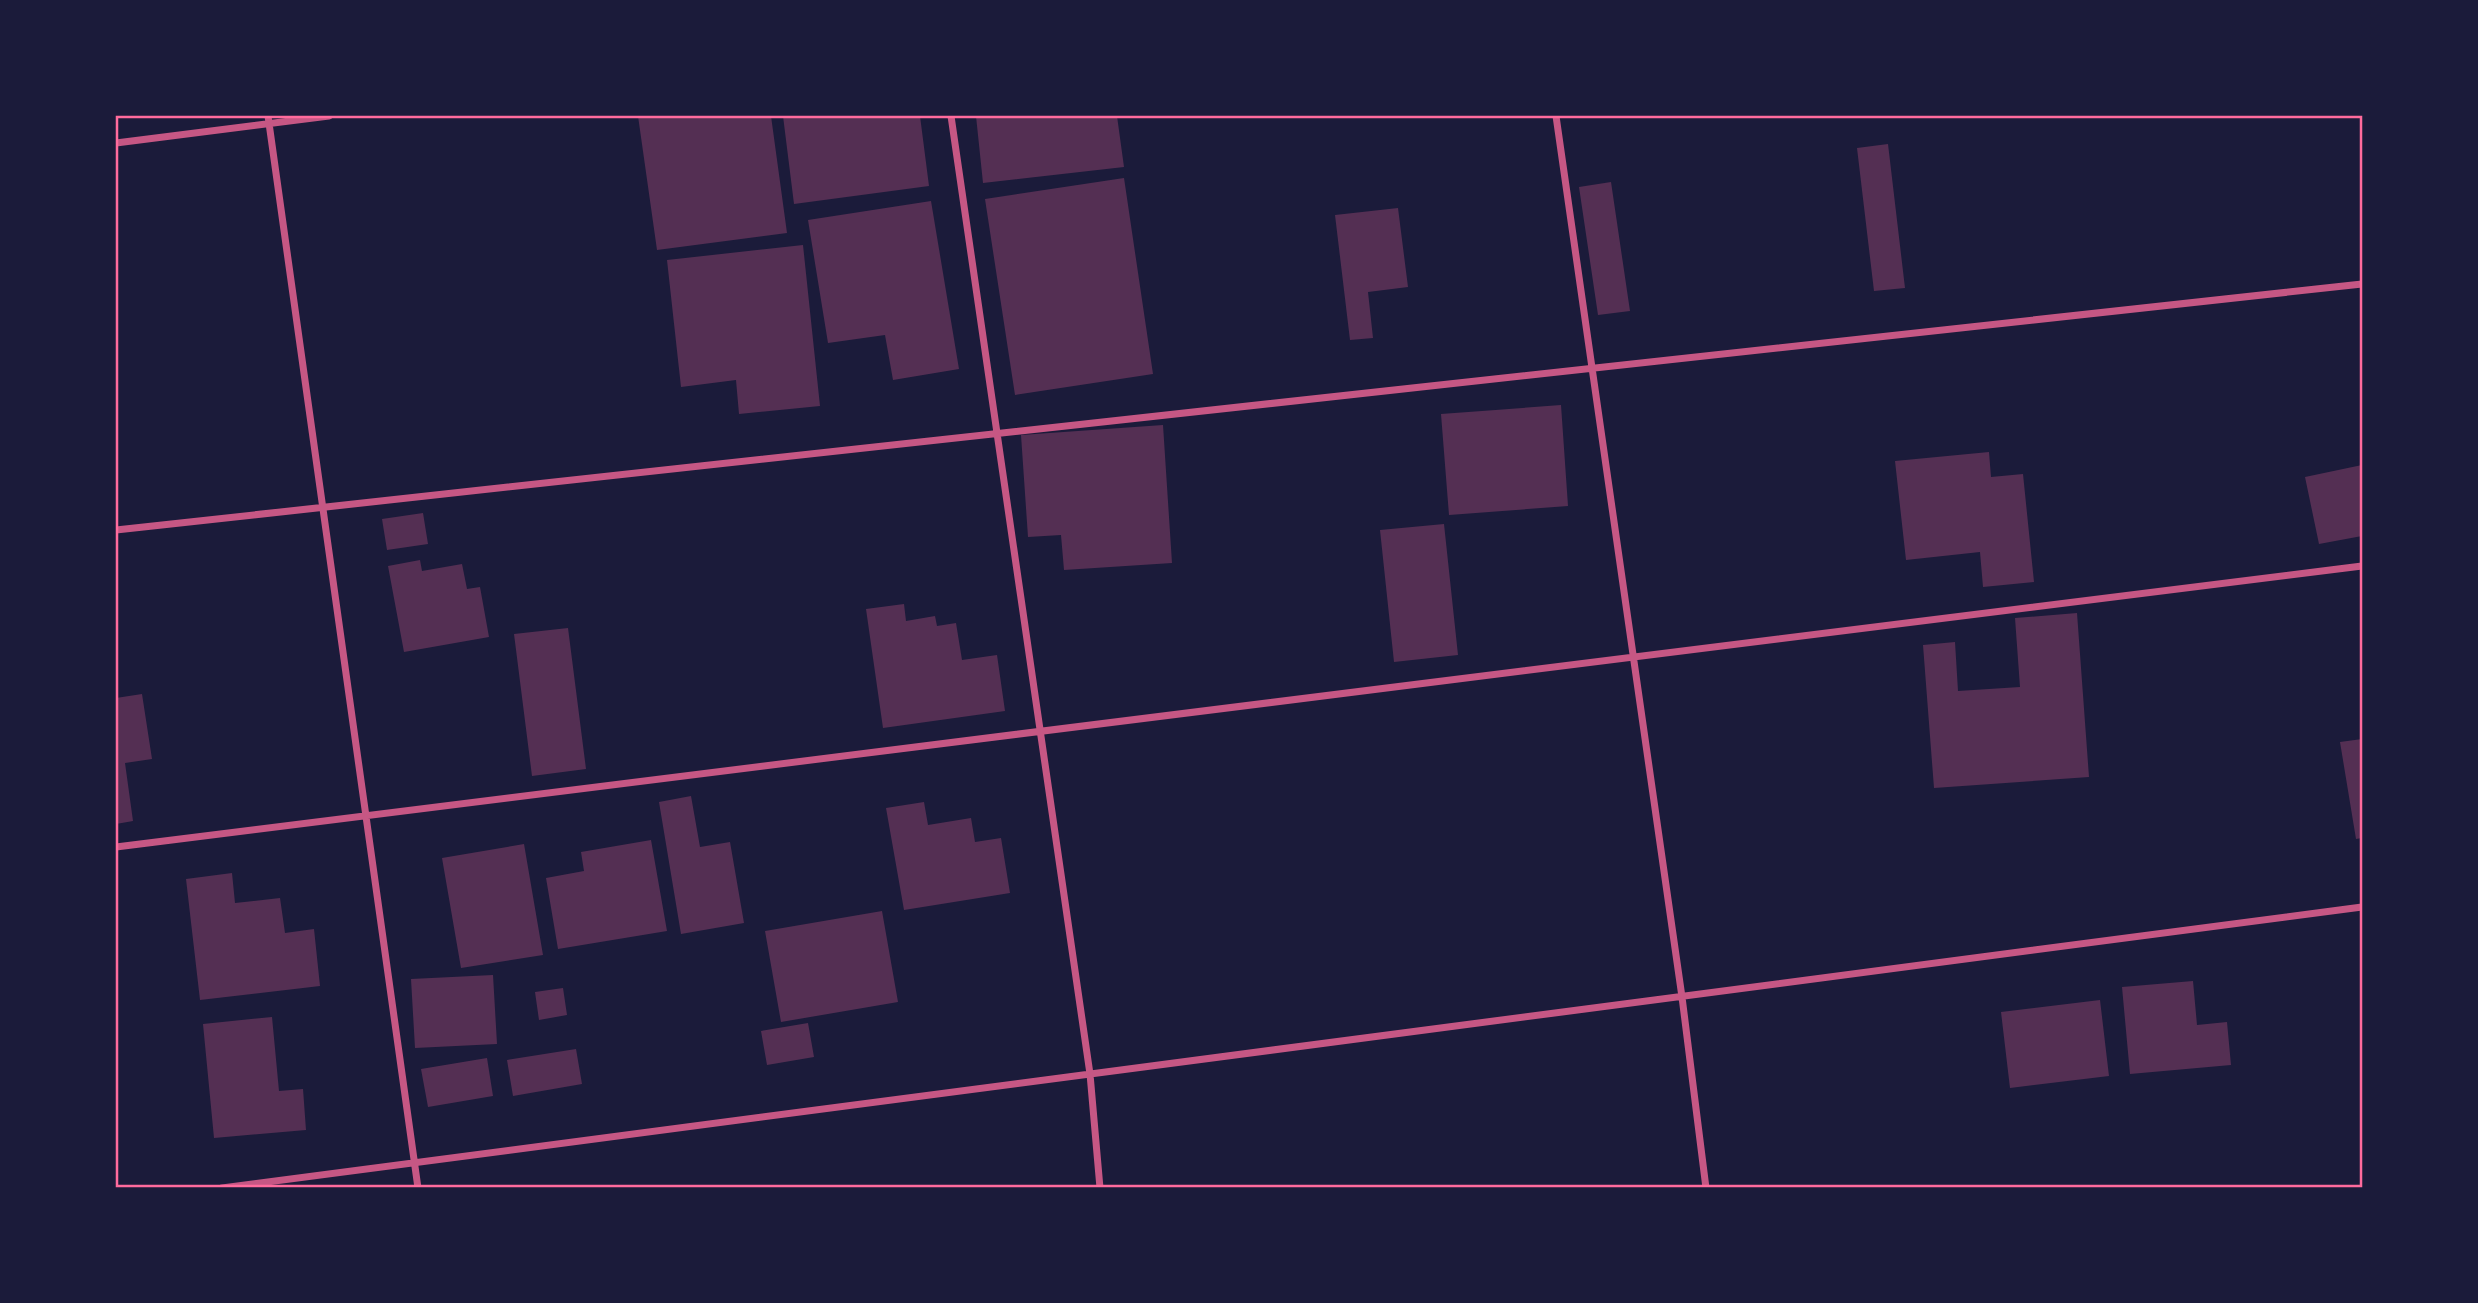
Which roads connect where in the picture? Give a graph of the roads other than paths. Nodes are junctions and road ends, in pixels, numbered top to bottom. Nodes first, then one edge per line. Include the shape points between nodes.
1 (329, 116) edge
2 (951, 116) edge
3 (1556, 116) edge
4 (268, 119) edge
5 (116, 143) edge
6 (2362, 284) edge
7 (1592, 369) junction
8 (997, 434) junction
9 (323, 508) junction
10 (116, 530) edge
11 (2362, 566) edge
12 (1633, 658) junction
13 (1040, 732) junction
14 (366, 816) junction
15 (116, 847) edge
16 (2362, 907) edge
17 (1682, 997) junction
18 (1090, 1074) junction
19 (415, 1162) junction
20 (222, 1188) edge
21 (418, 1188) edge
22 (1100, 1188) edge
23 (1706, 1188) edge

1 - 4 street
2 - 8 street
3 - 7 street
4 - 5 street
4 - 9 street
6 - 7 street
7 - 8 street
7 - 12 street
8 - 9 street
8 - 13 street
9 - 10 street
9 - 14 street
11 - 12 street
12 - 13 street
12 - 17 street
13 - 14 street
13 - 18 street
14 - 15 street
14 - 19 street
16 - 17 street
17 - 18 street
17 - 23 street
18 - 19 street
18 - 22 street
19 - 20 street
19 - 21 street

